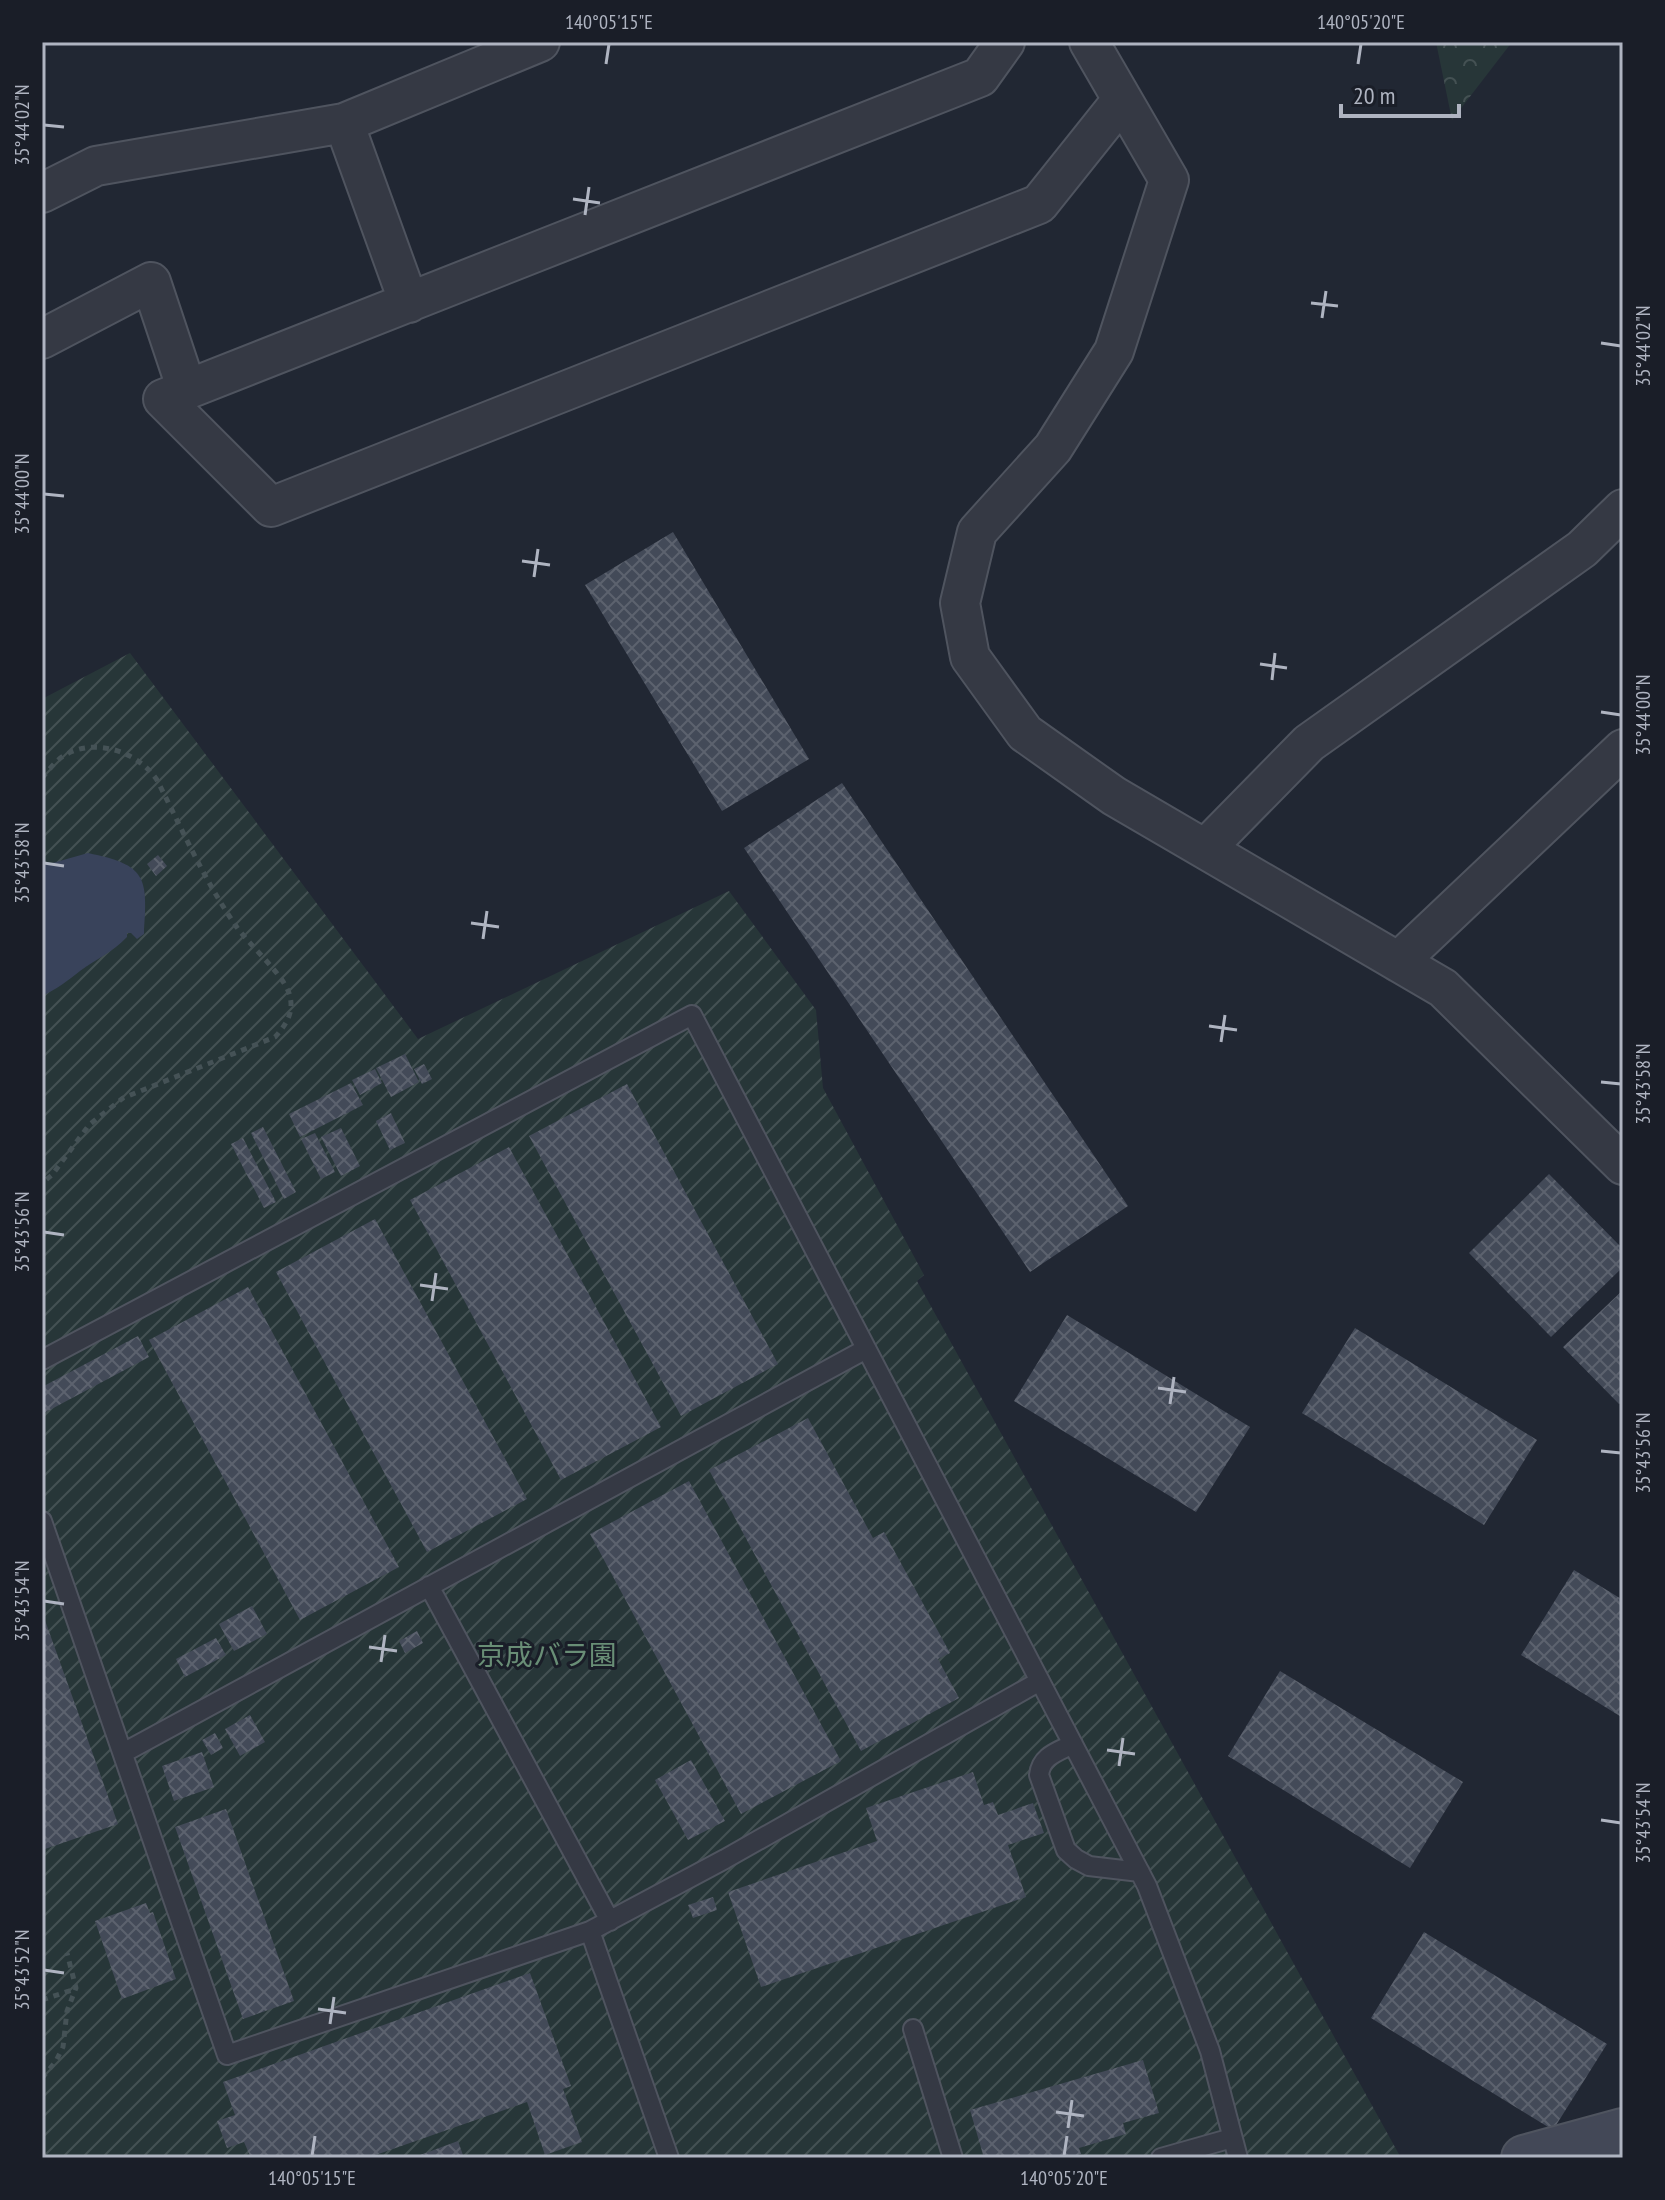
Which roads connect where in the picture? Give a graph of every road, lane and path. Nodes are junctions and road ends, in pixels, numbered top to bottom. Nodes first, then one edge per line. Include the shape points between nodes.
1 (540, 42) edge
2 (1005, 42) edge
3 (1089, 42) edge
4 (1122, 100) junction
5 (344, 123) junction
6 (42, 193) edge
7 (409, 303) junction
8 (42, 339) edge
9 (187, 390) junction
10 (1623, 509) edge
11 (1623, 749) edge
12 (42, 778) edge
13 (1205, 849) junction
14 (1398, 962) junction
15 (1623, 1165) edge
16 (42, 1183) edge
17 (866, 1349) junction
18 (42, 1360) edge
19 (42, 1521) edge
20 (429, 1586) junction
21 (1040, 1681) junction
22 (1073, 1744) junction
23 (123, 1753) junction
24 (1140, 1872) junction
25 (610, 1921) junction
26 (590, 1931) junction
27 (67, 1953) dead end
28 (76, 1988) junction
29 (42, 2000) edge
30 (913, 2029) dead end
31 (42, 2078) edge
32 (1623, 2131) edge
33 (1232, 2138) junction
34 (669, 2158) edge
35 (953, 2158) edge
36 (1161, 2158) edge
37 (1238, 2158) edge
38 (1524, 2158) edge

1 - 5 street
2 - 7 street via 980,77
3 - 4 street
4 - 9 street via 1039,204 271,507 163,399
4 - 13 street via 1169,180 1114,351 1053,448 977,532 960,603 970,657 1025,733 1114,796
5 - 6 street via 96,166
5 - 7 street
7 - 9 street
8 - 9 street via 151,282
10 - 13 street via 1582,549 1309,743
11 - 14 street
12 - 16 path via 61,757 96,747 120,752 149,768 208,884 284,983 291,1011 275,1037 123,1098 89,1125
13 - 14 street
14 - 15 street via 1443,988
17 - 18 lane via 692,1015
17 - 20 lane
17 - 21 lane
19 - 23 lane
20 - 23 lane
20 - 25 lane
21 - 22 lane
21 - 25 lane
22 - 24 lane
22 - 24 lane via 1045,1758 1039,1775 1066,1850 1089,1866
23 - 26 lane via 227,2055
24 - 33 lane via 1210,2051
25 - 26 lane
26 - 34 lane
27 - 28 path
28 - 29 path
28 - 31 path via 63,2047
30 - 35 lane
32 - 38 street
33 - 36 lane
33 - 37 lane

